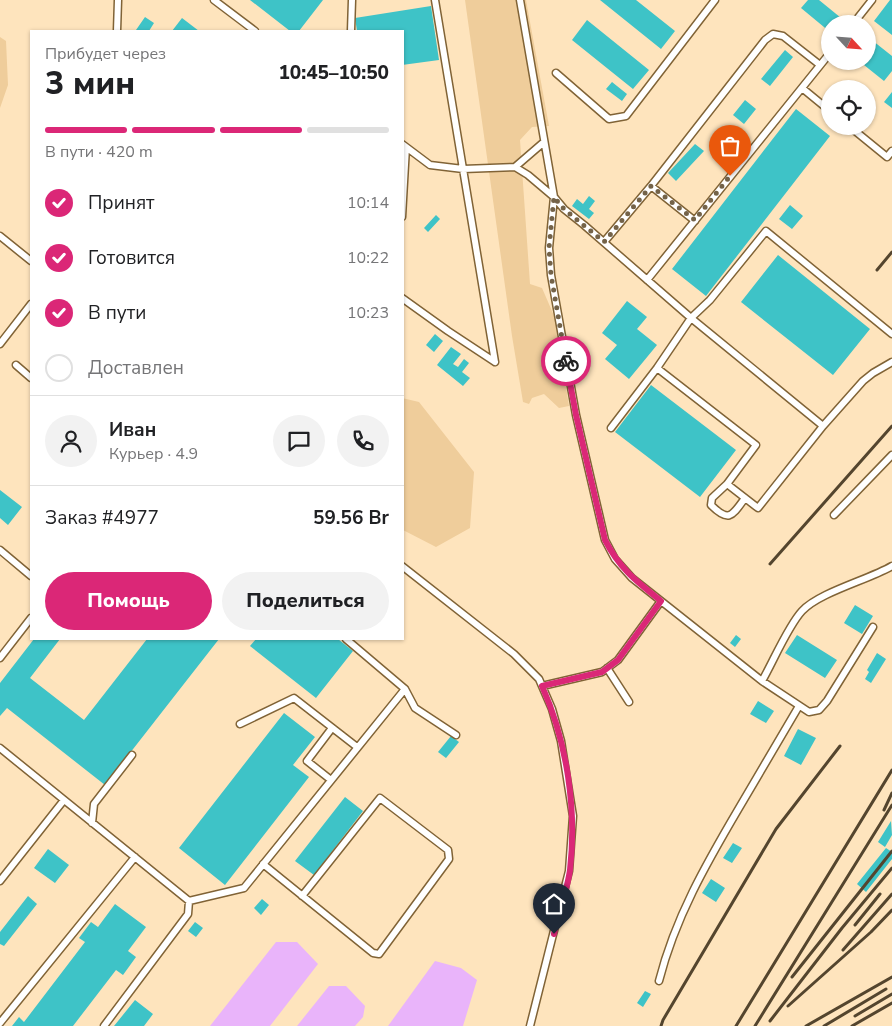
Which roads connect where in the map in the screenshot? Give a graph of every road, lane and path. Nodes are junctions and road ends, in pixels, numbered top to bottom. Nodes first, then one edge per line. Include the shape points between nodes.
1 (118, 0) edge
2 (214, 0) edge
3 (352, 0) edge
4 (435, 0) edge
5 (520, 0) edge
6 (715, 0) edge
7 (869, 1) edge
8 (859, 15) edge
9 (117, 30) edge
10 (254, 30) edge
11 (351, 30) edge
12 (820, 65) joint
13 (556, 73) dead end
14 (802, 88) junction
15 (821, 104) edge
16 (860, 135) edge
17 (544, 142) junction
18 (404, 146) edge
19 (892, 151) edge
20 (515, 167) junction
21 (463, 169) junction
22 (651, 186) junction
23 (554, 197) junction
24 (695, 220) junction
25 (0, 236) edge
26 (604, 242) junction
27 (30, 260) edge
28 (647, 280) junction
29 (404, 299) edge
30 (30, 305) edge
31 (691, 318) junction
32 (892, 334) edge
33 (0, 344) edge
34 (892, 362) edge
35 (16, 365) dead end
36 (657, 368) junction
37 (30, 377) edge
38 (823, 426) junction
39 (611, 428) dead end
40 (892, 455) edge
41 (727, 484) junction
42 (745, 498) junction
43 (834, 515) dead end
44 (0, 550) edge
45 (892, 566) edge
46 (404, 568) edge
47 (30, 575) edge
48 (661, 601) junction
49 (30, 619) edge
50 (872, 627) dead end
51 (347, 640) edge
52 (0, 658) edge
53 (607, 668) junction
54 (762, 681) junction
55 (542, 686) junction
56 (404, 688) junction
57 (629, 702) dead end
58 (799, 706) junction
59 (240, 724) dead end
60 (332, 728) junction
61 (456, 735) dead end
62 (0, 748) edge
63 (357, 748) junction
64 (132, 755) dead end
65 (331, 780) junction
66 (64, 800) junction
67 (92, 823) junction
68 (135, 857) junction
69 (263, 864) junction
70 (0, 880) edge
71 (302, 896) dead end
72 (189, 901) junction
73 (659, 981) dead end
74 (0, 1023) edge
75 (104, 1026) edge
76 (530, 1026) edge

1 - 9 lane
2 - 10 lane
3 - 11 lane
4 - 21 lane
5 - 17 lane
6 - 13 lane via 626,116 609,118
7 - 8 lane
12 - 14 lane
12 - 22 lane via 783,36 773,34
14 - 15 lane
14 - 24 lane
16 - 19 lane via 887,157
17 - 20 lane
17 - 23 lane
18 - 21 lane via 430,165
20 - 21 lane
20 - 23 lane
21 - 29 lane via 495,362
22 - 24 lane
22 - 26 lane
23 - 26 lane
23 - 48 lane via 549,248 551,275 576,415 605,540 615,559 632,578
24 - 28 lane
25 - 27 lane
26 - 28 lane
28 - 31 lane
30 - 33 lane
31 - 32 lane via 710,300 766,231
31 - 36 lane
31 - 38 lane
34 - 38 lane via 863,381
35 - 37 lane
36 - 39 lane
36 - 41 lane via 756,445
38 - 42 lane via 758,508
40 - 43 lane
41 - 42 lane
41 - 42 lane via 712,498 711,505 721,514 728,516 734,513
44 - 47 lane
45 - 54 lane via 803,609
46 - 55 lane via 514,654
48 - 53 lane via 618,660
48 - 54 lane
49 - 52 lane
50 - 58 lane via 819,710 809,712
51 - 56 lane
53 - 55 lane via 602,672
53 - 57 lane
54 - 58 lane
55 - 76 lane via 562,741 572,816 570,871
56 - 61 lane via 415,708
56 - 63 lane
58 - 73 lane via 705,866 667,950
59 - 60 lane via 294,698
60 - 63 lane
60 - 65 lane via 306,761
62 - 66 lane
63 - 65 lane
64 - 67 lane via 94,804
65 - 69 lane
66 - 67 lane
66 - 70 lane
67 - 68 lane
68 - 72 lane
68 - 74 lane
69 - 71 lane via 373,953 379,954 449,859 448,850 380,798
69 - 72 lane via 244,888
72 - 75 lane via 188,914

